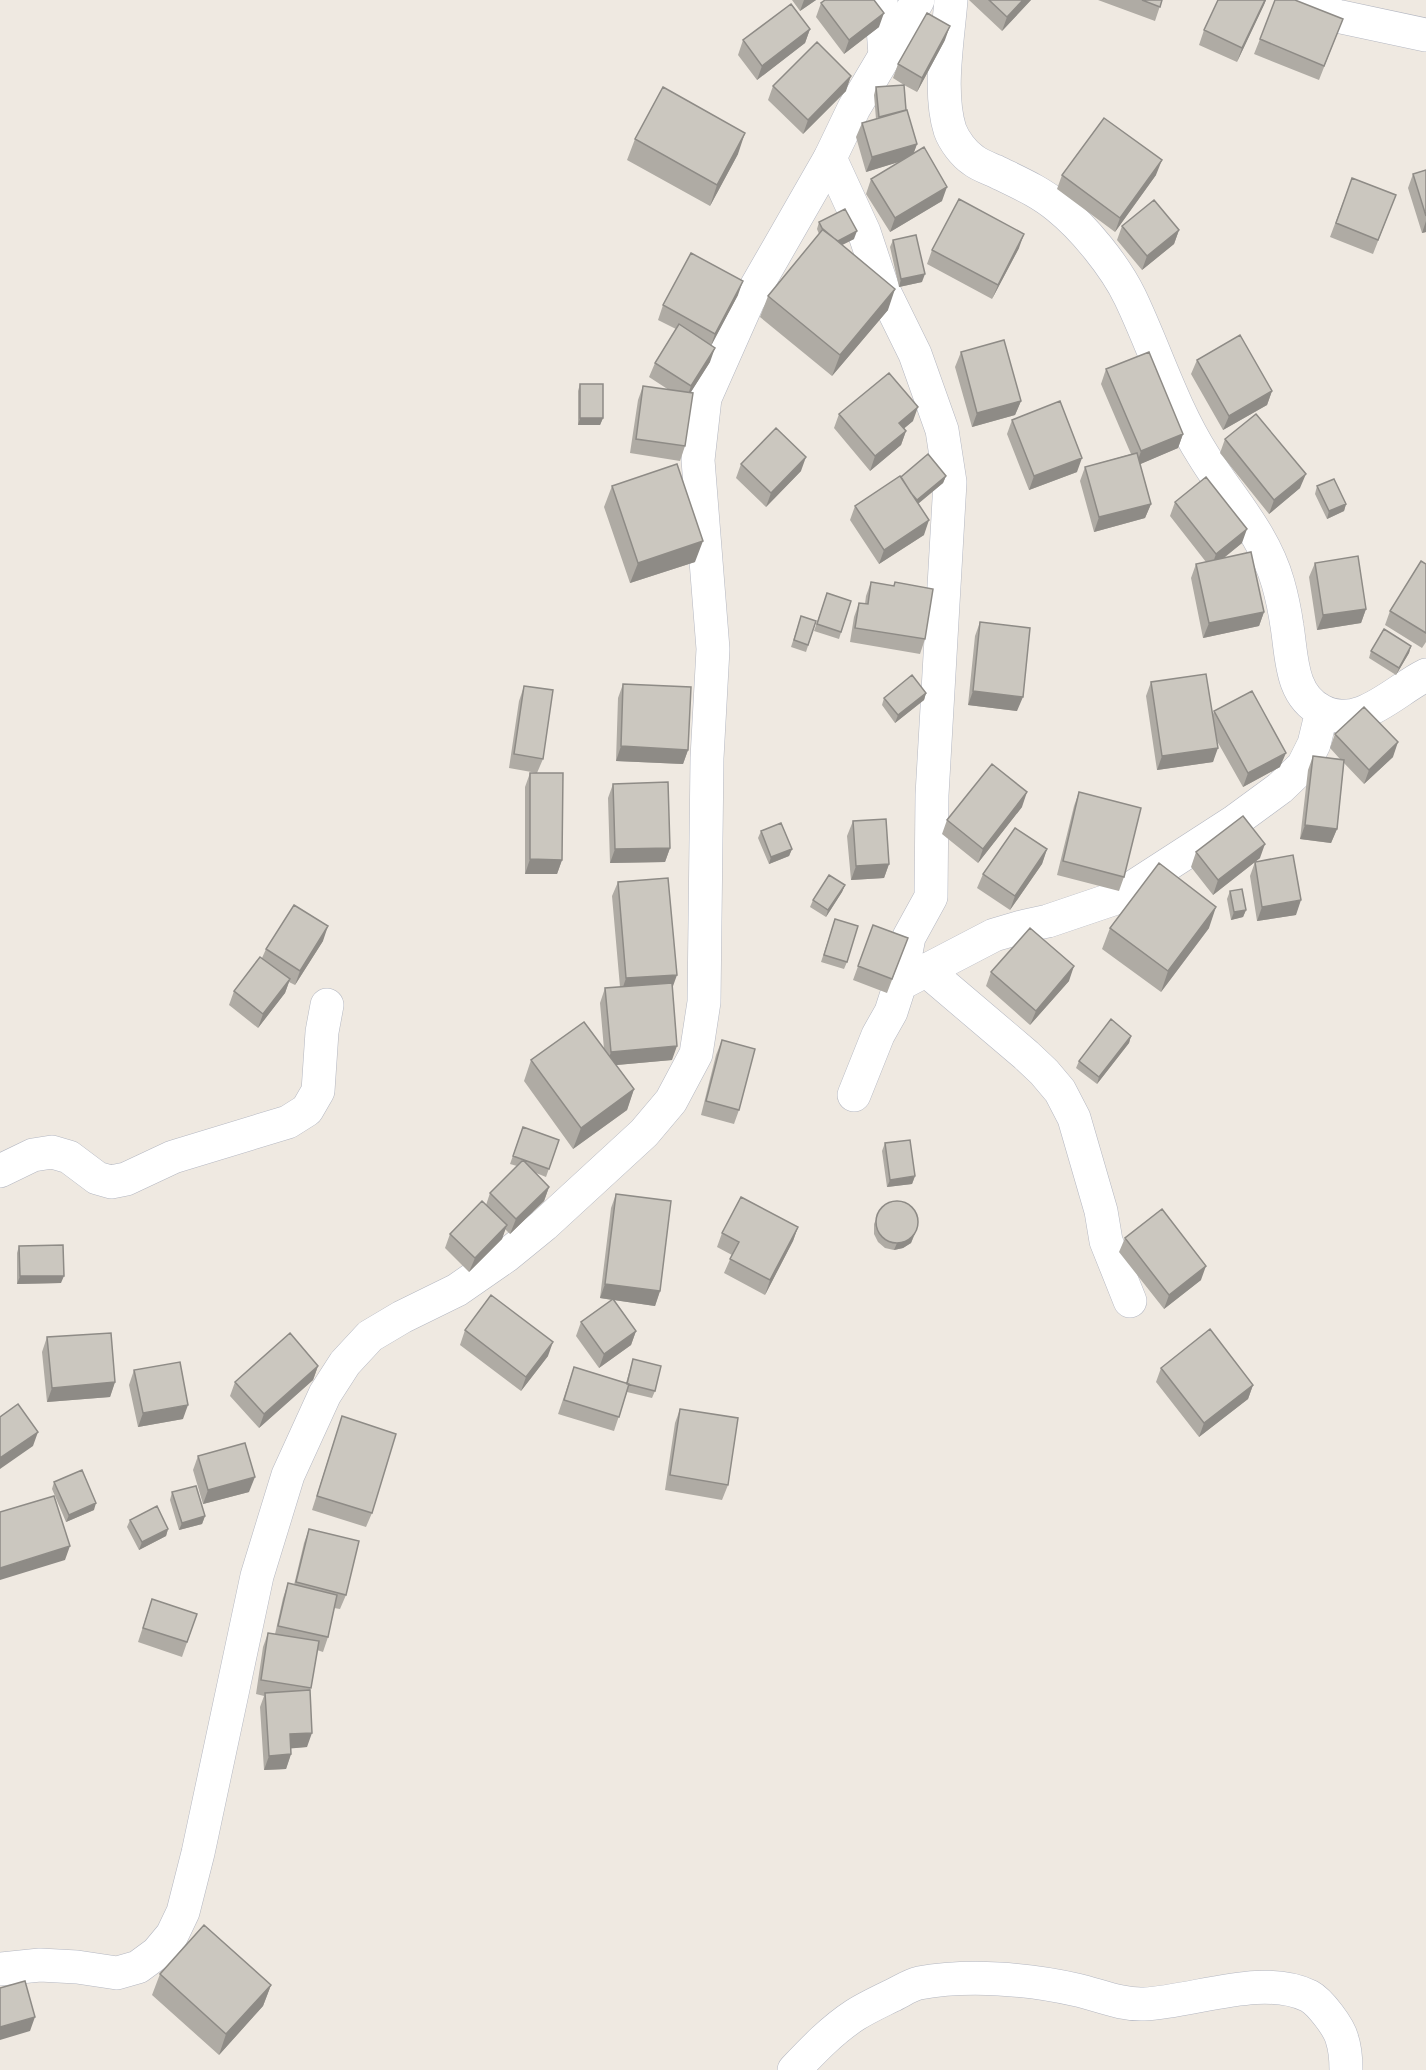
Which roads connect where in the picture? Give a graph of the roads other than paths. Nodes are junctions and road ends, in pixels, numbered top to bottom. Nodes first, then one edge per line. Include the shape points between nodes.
1 (881, 0) edge
2 (918, 0) edge
3 (951, 0) edge
4 (1292, 0) edge
5 (1426, 35) edge
6 (885, 55) junction
7 (830, 158) junction
8 (1426, 675) edge
9 (1322, 711) junction
10 (913, 977) junction
11 (327, 1005) dead end
12 (854, 1095) dead end
13 (0, 1171) edge
14 (1130, 1301) dead end
15 (0, 1969) edge
16 (794, 2070) edge
17 (1346, 2070) edge

1 - 6 street
2 - 6 street
3 - 9 street via 945,94 951,131 973,160 1032,189 1058,207 1109,264 1129,295 1202,453 1263,542 1278,582 1293,673 1303,696
4 - 5 street via 1337,16
6 - 7 street
7 - 10 street via 864,232 883,289 915,354 942,430 950,482 932,795 931,897 909,937
7 - 15 street via 748,301 705,398 698,460 712,649 704,1002 696,1054 671,1101 644,1133 544,1225 457,1290 370,1336 345,1363 325,1394 288,1475 257,1576 198,1853 183,1912 171,1935 157,1953 138,1967 117,1973 40,1965
8 - 9 street via 1361,713 1341,717
9 - 10 street via 1314,744 1303,766 1235,821 1116,898 994,935
10 - 12 street via 878,1035
10 - 14 street via 1026,1055 1060,1091 1074,1118 1106,1241
11 - 13 street via 318,1091 307,1110 288,1122 172,1157 111,1182 97,1178 69,1156 52,1152 33,1155
16 - 17 street via 826,2037 855,2015 889,1997 917,1984 980,1978 1076,1990 1141,2004 1230,1990 1290,1991 1310,1997 1323,2008 1342,2037

